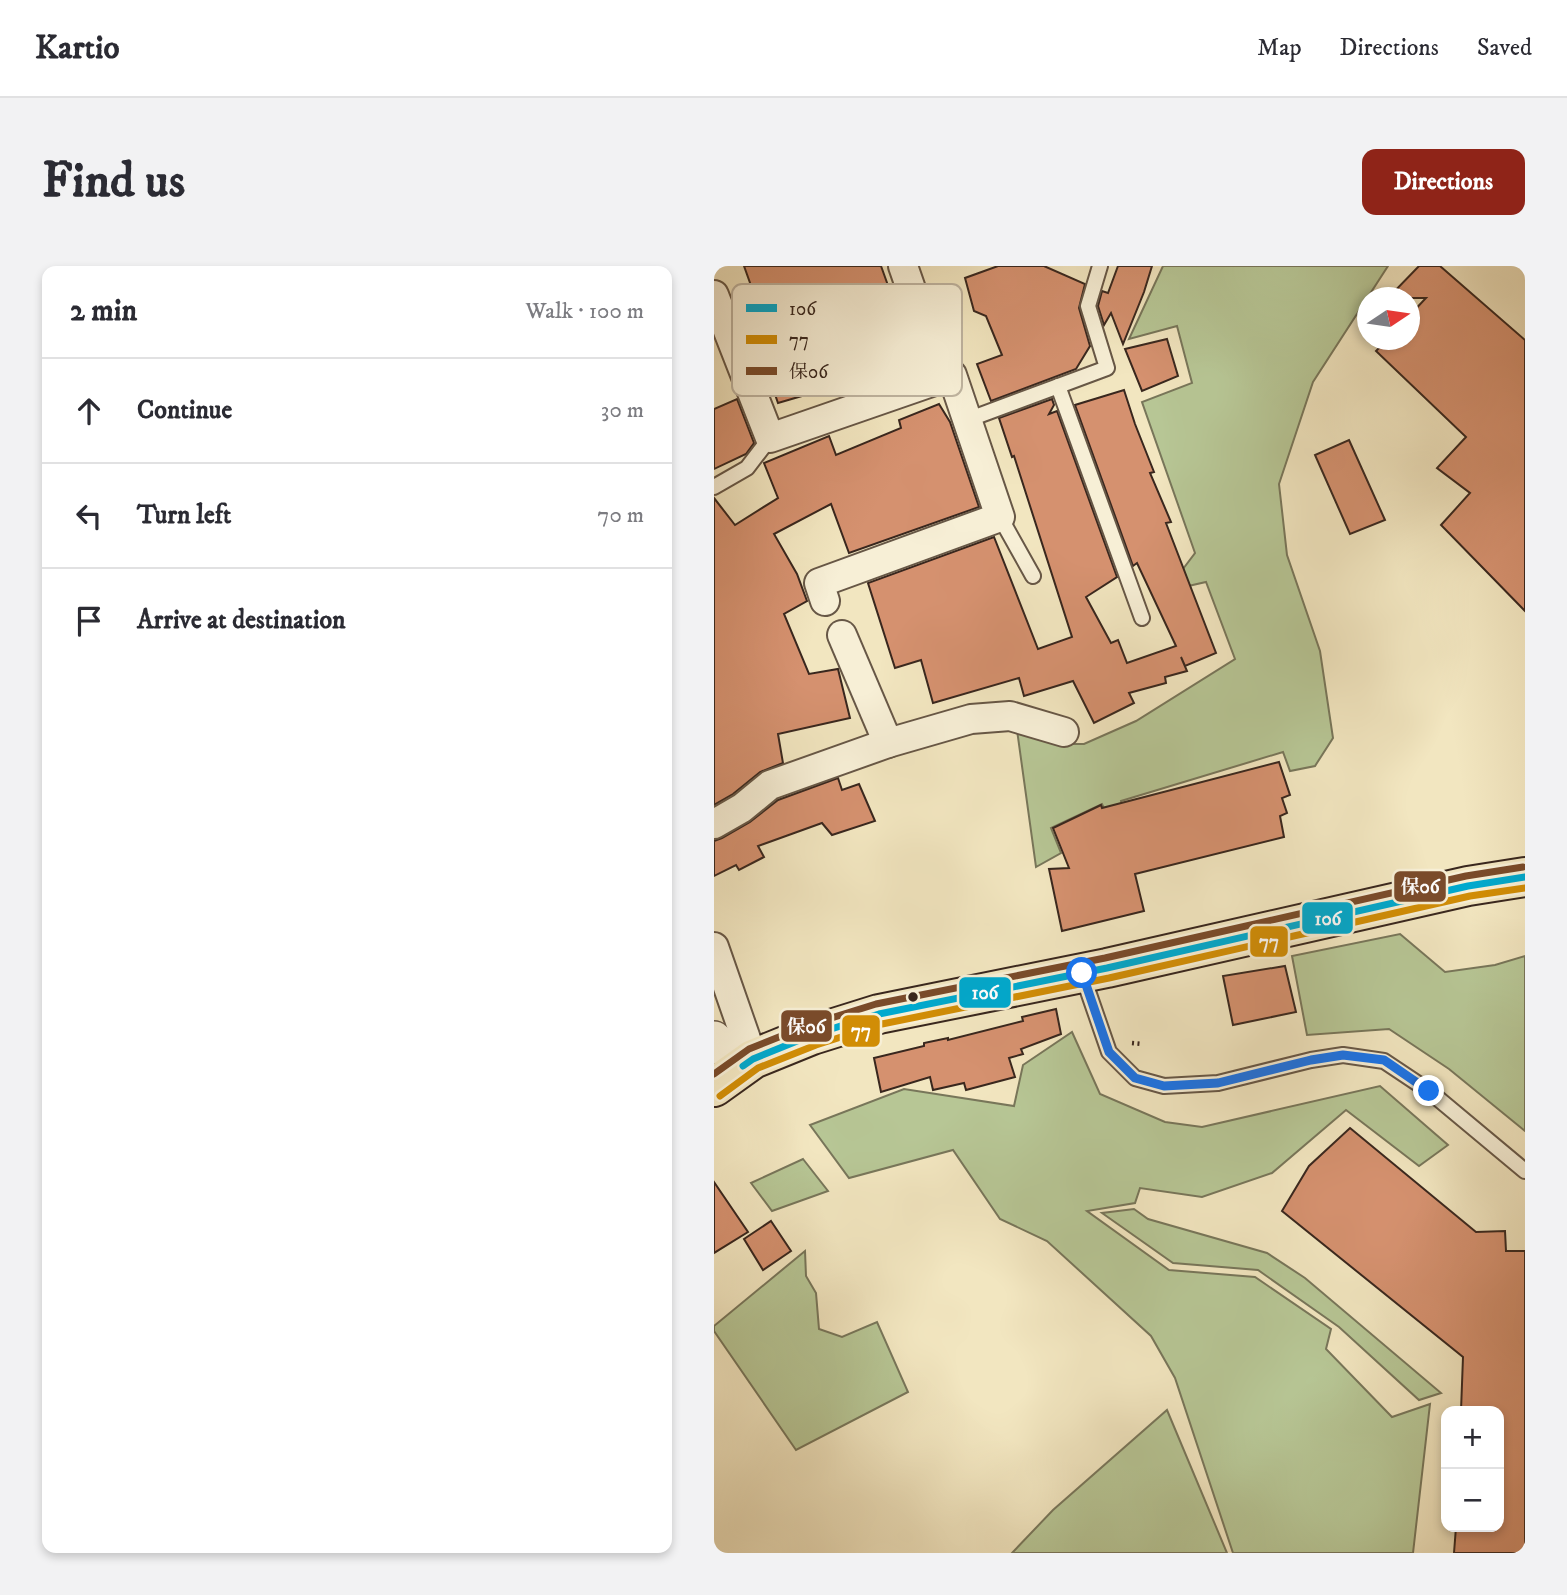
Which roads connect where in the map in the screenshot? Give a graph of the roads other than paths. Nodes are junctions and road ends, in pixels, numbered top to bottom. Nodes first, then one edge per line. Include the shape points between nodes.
1 (903, 266) edge
2 (1100, 266) edge
3 (909, 284) edge
4 (717, 309) edge
5 (732, 346) edge
6 (1058, 386) junction
7 (753, 396) edge
8 (892, 396) edge
9 (959, 396) edge
10 (967, 420) junction
11 (770, 438) junction
12 (714, 487) edge
13 (1000, 517) junction
14 (1033, 576) dead end
15 (825, 601) dead end
16 (1142, 618) dead end
17 (842, 635) dead end
18 (1064, 732) dead end
19 (888, 743) junction
20 (714, 824) edge
21 (1525, 877) edge
22 (714, 947) edge
23 (1082, 973) junction
24 (714, 1039) edge
25 (737, 1071) edge
26 (1525, 1171) edge

1 - 3 street
2 - 6 lane via 1088,306 1107,368
4 - 5 street
6 - 10 lane
6 - 16 lane
7 - 11 street
8 - 11 street
9 - 10 street
10 - 13 street
11 - 12 lane via 747,468
13 - 14 lane
13 - 15 street via 819,583
17 - 19 street
18 - 19 street via 1010,716 971,719
19 - 20 street via 770,785
21 - 23 highway
22 - 25 street
23 - 25 highway via 879,1014 811,1035
23 - 26 lane via 1109,1052 1135,1078 1164,1086 1218,1083 1343,1055 1384,1060
24 - 25 street

